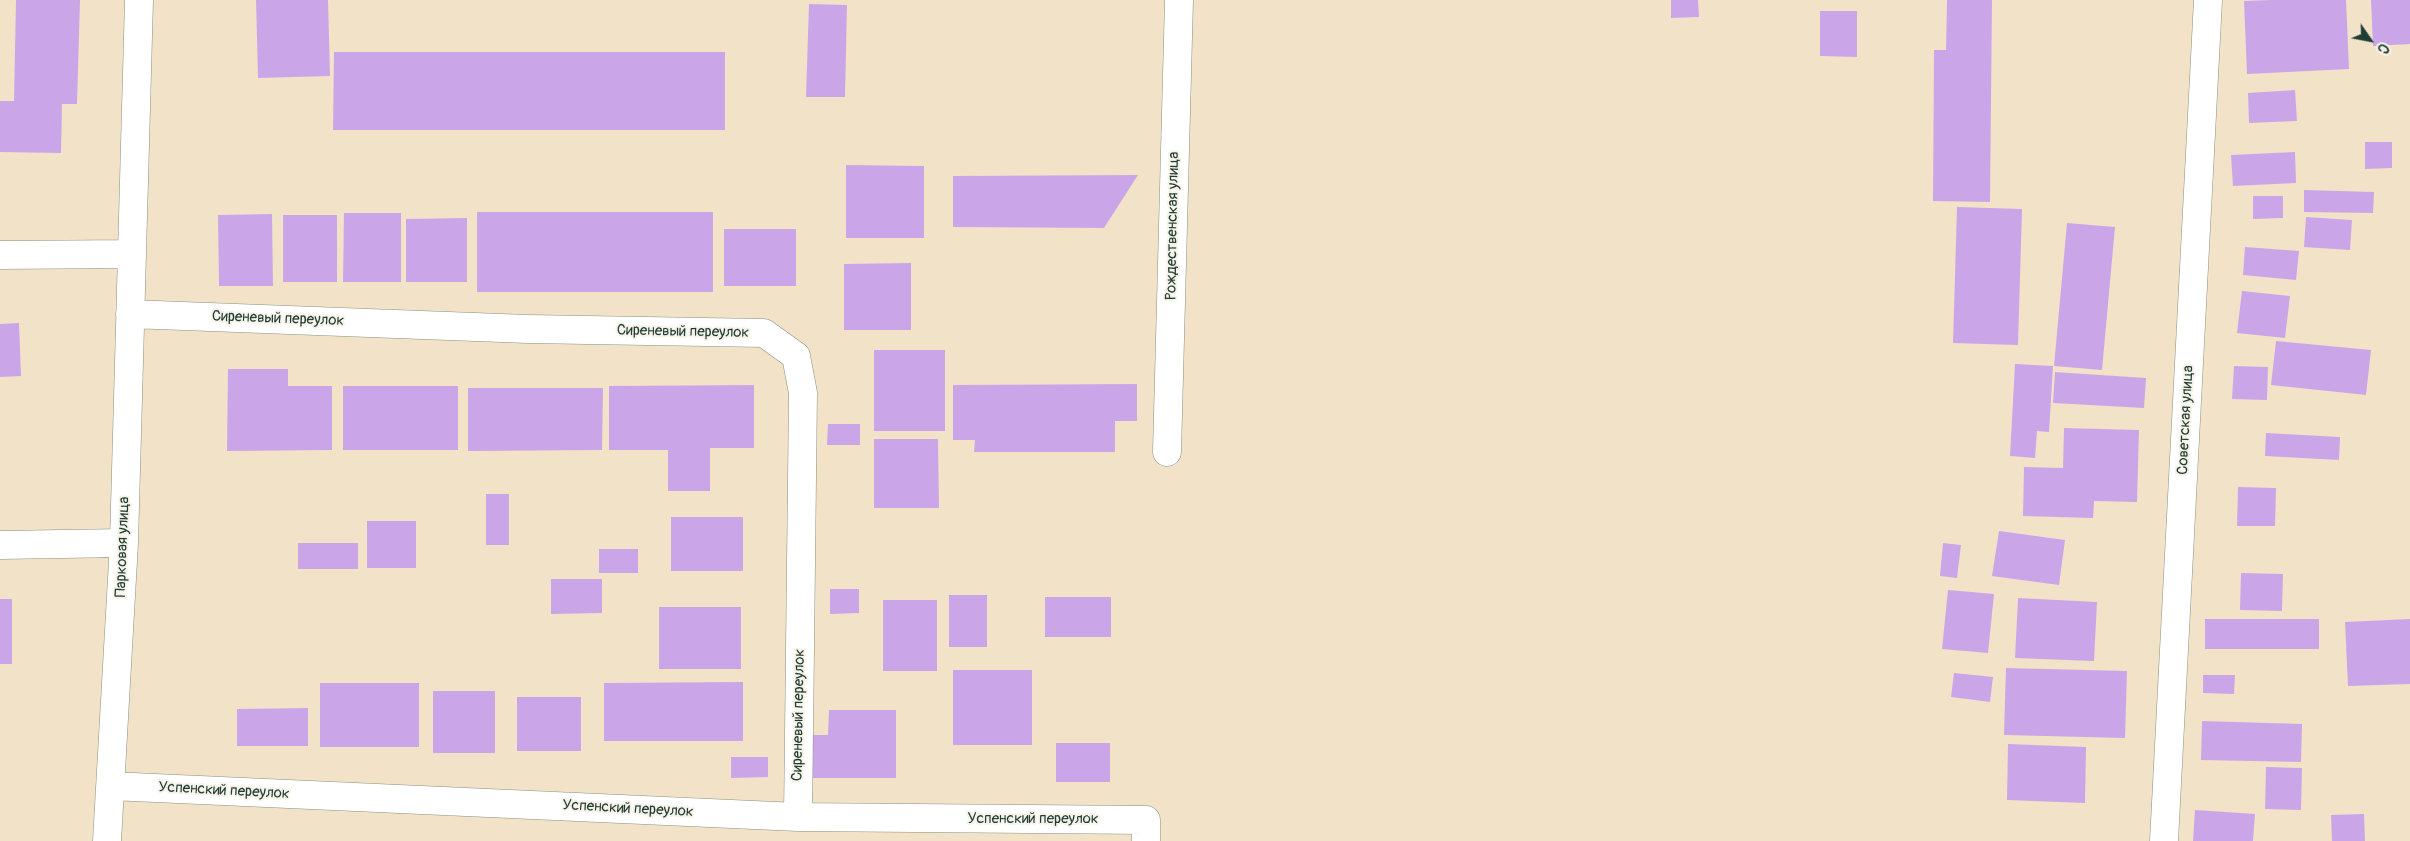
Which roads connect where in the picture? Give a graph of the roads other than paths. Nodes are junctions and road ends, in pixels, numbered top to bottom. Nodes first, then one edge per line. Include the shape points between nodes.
1 (139, 0) edge
2 (1178, 0) edge
3 (2208, 0) edge
4 (132, 254) junction
5 (0, 255) edge
6 (130, 314) junction
7 (1167, 452) dead end
8 (124, 543) junction
9 (0, 544) edge
10 (111, 786) junction
11 (798, 817) junction
12 (1146, 830) edge
13 (107, 841) edge
14 (2164, 841) edge

1 - 4 street, Парковая улица
2 - 7 street, Рождественская улица
3 - 14 street, Советская улица
4 - 5 street
4 - 6 street, Парковая улица
6 - 8 street, Парковая улица
6 - 11 street, Сиреневый переулок via 528,329 764,333 796,356 803,392
8 - 9 street
8 - 10 street, Парковая улица
10 - 11 street, Успенский переулок
10 - 13 street, Парковая улица
11 - 12 street, Успенский переулок

